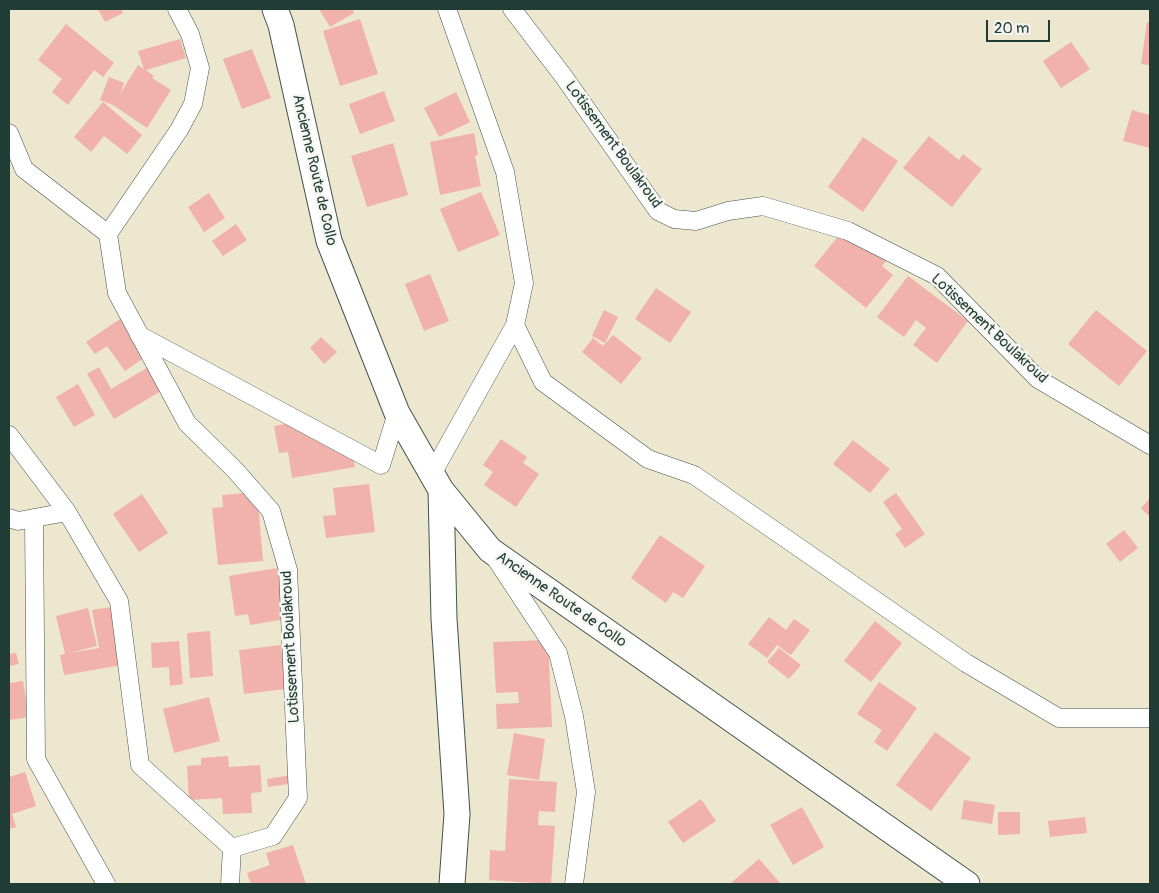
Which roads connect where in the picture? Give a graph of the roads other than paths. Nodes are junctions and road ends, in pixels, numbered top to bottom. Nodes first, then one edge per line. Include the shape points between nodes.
1 (177, 9) edge
2 (275, 9) edge
3 (447, 9) edge
4 (512, 9) edge
5 (9, 135) edge
6 (108, 234) junction
7 (515, 325) junction
8 (139, 334) junction
9 (397, 413) junction
10 (9, 435) edge
11 (1150, 445) edge
12 (437, 482) junction
13 (67, 512) junction
14 (9, 518) edge
15 (34, 518) junction
16 (490, 550) junction
17 (1150, 718) edge
18 (232, 848) junction
19 (106, 884) edge
20 (230, 884) edge
21 (452, 884) edge
22 (574, 884) edge
23 (967, 884) edge

1 - 6 street via 190,34 200,68 193,104 179,130
2 - 9 main road, Ancienne Route de Collo via 329,241
3 - 7 street via 504,172 524,283
4 - 11 street, Lotissement Boulakroud via 658,211 674,219 696,221 728,211 763,206 848,231 937,276 1038,379
5 - 6 street via 24,169
6 - 8 street, Lotissement Boulakroud via 117,293
7 - 12 street
7 - 17 street via 543,382 648,459 694,475 966,663 1059,718
8 - 9 street via 381,465
8 - 18 street, Lotissement Boulakroud via 187,422 271,511 288,570 298,798 273,836
9 - 12 main road, Ancienne Route de Collo
10 - 13 street
12 - 16 main road, Ancienne Route de Collo
12 - 21 main road via 457,814
13 - 15 street
13 - 18 street via 119,601 140,764
14 - 15 street via 18,521
15 - 19 street via 36,759
16 - 22 street via 558,653 574,716 586,792
16 - 23 main road, Ancienne Route de Collo
18 - 20 street

